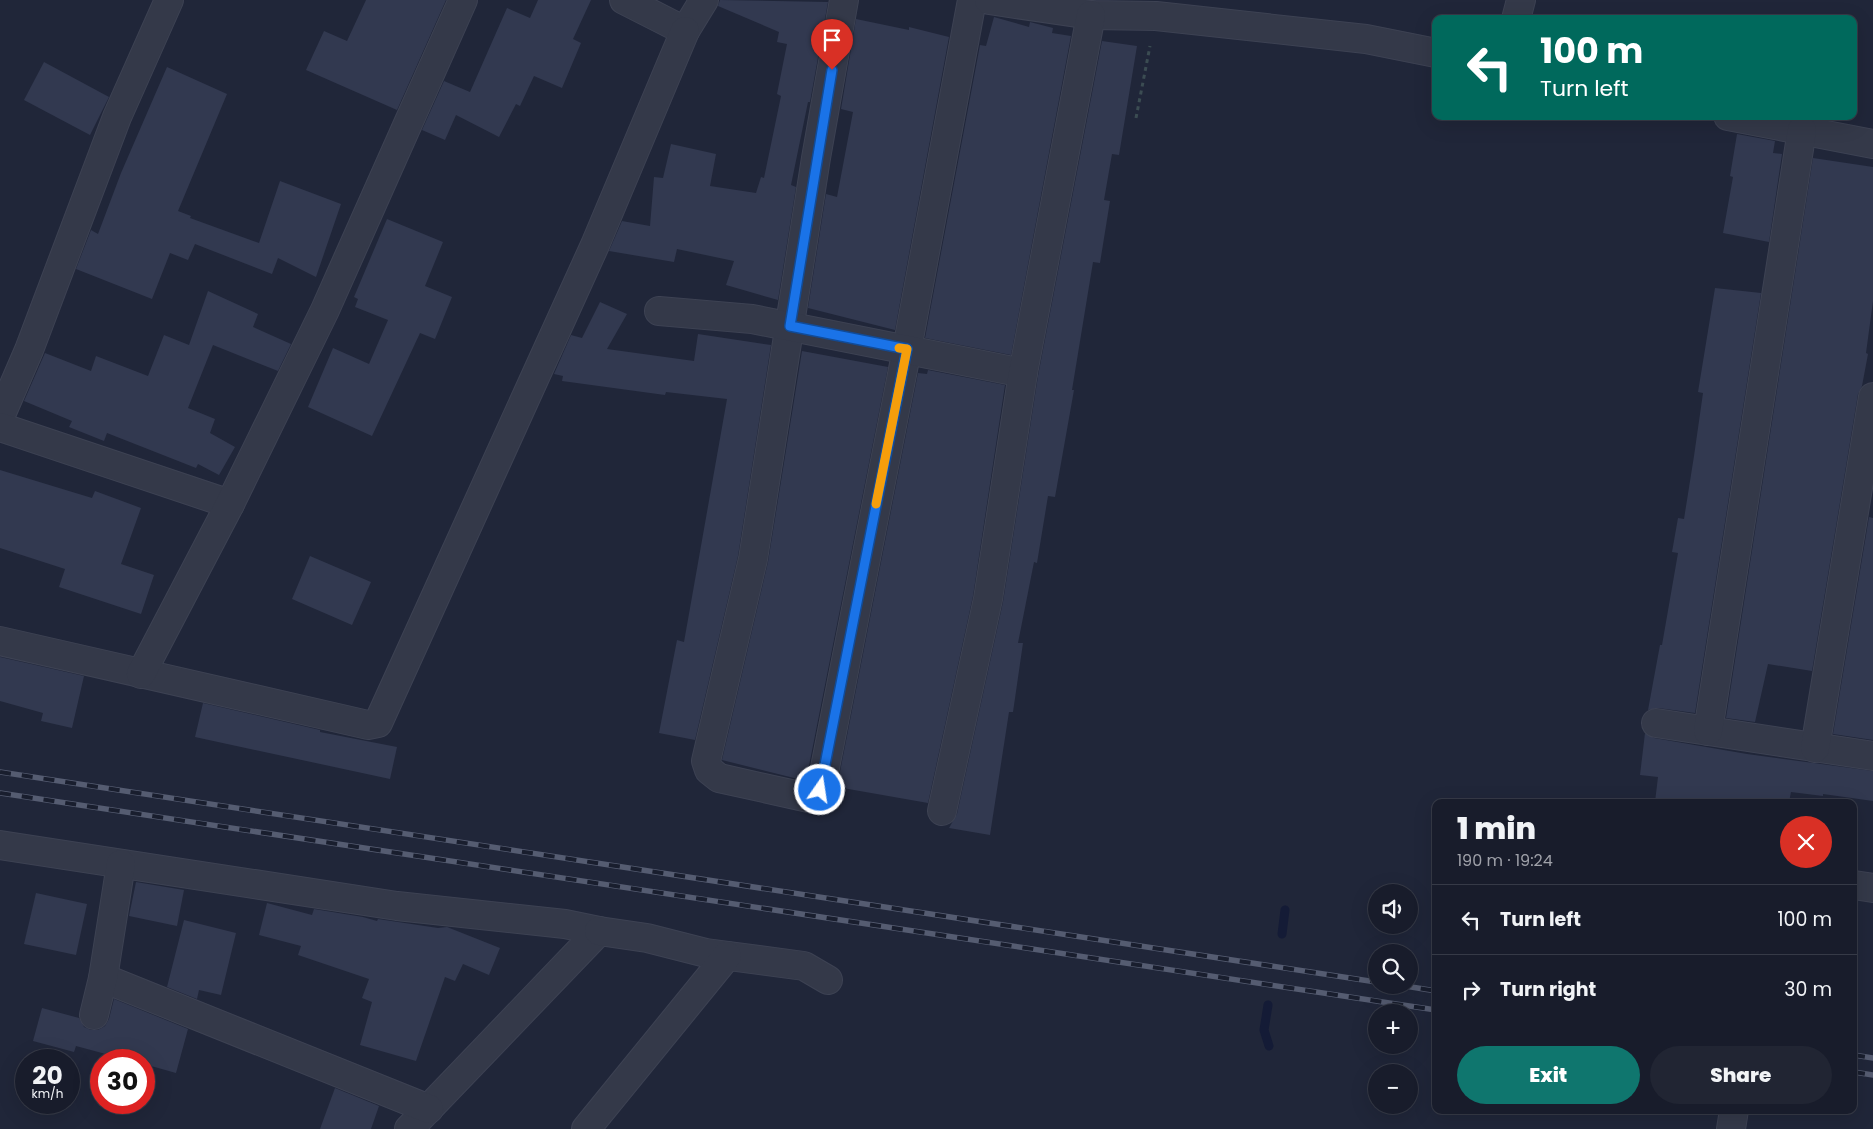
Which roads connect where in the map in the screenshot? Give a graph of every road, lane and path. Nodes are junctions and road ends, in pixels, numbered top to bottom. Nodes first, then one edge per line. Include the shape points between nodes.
1 (169, 0) edge
2 (463, 0) edge
3 (624, 0) edge
4 (704, 0) edge
5 (844, 0) edge
6 (972, 0) edge
7 (989, 0) edge
8 (1521, 0) edge
9 (1158, 8) edge
10 (1517, 15) edge
11 (1091, 16) junction
12 (685, 31) junction
13 (1432, 53) edge
14 (1136, 118) dead end
15 (1749, 120) edge
16 (1802, 130) junction
17 (1873, 144) edge
18 (659, 311) dead end
19 (790, 326) junction
20 (907, 349) junction
21 (1023, 373) junction
22 (1873, 397) edge
23 (0, 417) edge
24 (0, 427) edge
25 (1865, 496) edge
26 (230, 504) junction
27 (0, 641) edge
28 (140, 674) junction
29 (1656, 723) dead end
30 (1708, 731) junction
31 (1815, 748) junction
32 (1873, 756) edge
33 (942, 811) dead end
34 (0, 845) edge
35 (121, 864) junction
36 (1857, 885) edge
37 (1873, 888) edge
38 (599, 931) junction
39 (727, 956) junction
40 (103, 978) junction
41 (828, 980) dead end
42 (94, 1015) dead end
43 (428, 1109) junction
44 (1733, 1114) edge
45 (409, 1129) edge
46 (586, 1129) edge
47 (1731, 1129) edge

1 - 23 street via 117,117 29,350
2 - 26 street via 325,310
3 - 12 street
4 - 12 street
5 - 19 street
6 - 20 street
7 - 11 street
8 - 10 street
9 - 11 street
9 - 13 street via 1366,39
9 - 14 path
11 - 21 street
12 - 28 street via 595,246 378,723 368,725
15 - 16 street
16 - 17 street
16 - 30 street
18 - 19 street via 752,319
19 - 20 street
19 - 20 street via 753,559 706,761 709,770 719,778 809,798 815,796 822,783
20 - 21 street
21 - 33 street via 988,599
22 - 25 street
24 - 26 street
25 - 31 street
26 - 28 street
27 - 28 street
29 - 30 street
30 - 31 street
31 - 32 street
34 - 35 street
35 - 38 street via 387,904 565,924
35 - 40 street
36 - 37 street
38 - 39 street
38 - 43 street
39 - 41 street via 804,966
39 - 46 street
40 - 42 street
40 - 43 street
43 - 45 street
44 - 47 street

